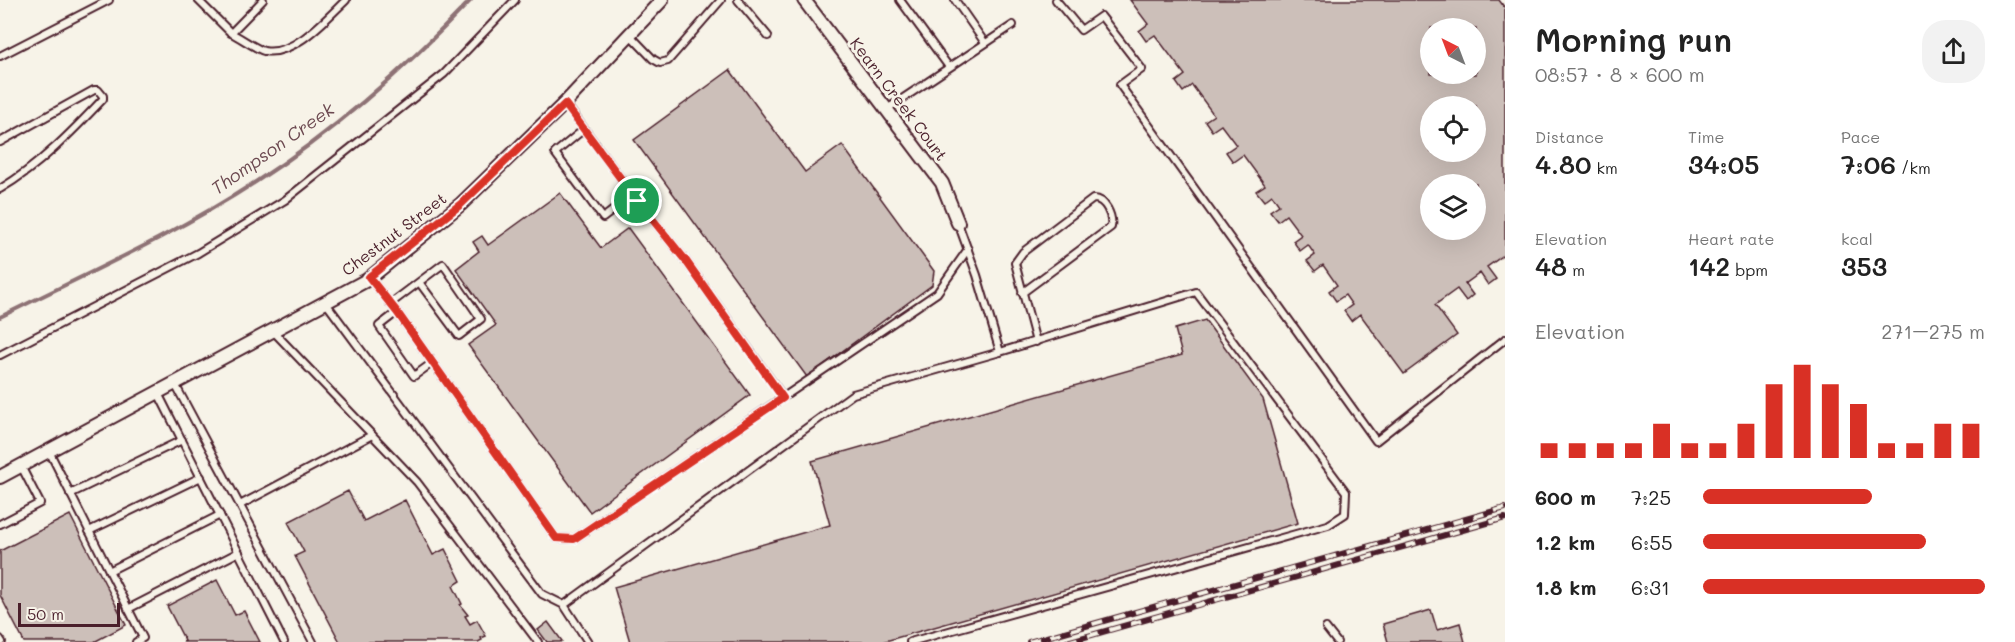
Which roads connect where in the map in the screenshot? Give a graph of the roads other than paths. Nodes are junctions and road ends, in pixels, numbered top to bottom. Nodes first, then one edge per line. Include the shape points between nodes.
1 (109, 0) edge
2 (198, 0) edge
3 (263, 0) edge
4 (346, 0) edge
5 (515, 0) edge
6 (662, 0) edge
7 (721, 0) edge
8 (738, 0) edge
9 (804, 0) edge
10 (900, 0) edge
11 (955, 0) edge
12 (1056, 0) edge
13 (1013, 25) dead end
14 (231, 33) junction
15 (630, 35) junction
16 (768, 36) dead end
17 (985, 43) junction
18 (0, 56) edge
19 (949, 67) junction
20 (565, 104) junction
21 (886, 110) junction
22 (583, 130) junction
23 (0, 142) edge
24 (0, 189) edge
25 (633, 195) junction
26 (958, 223) joint
27 (968, 249) junction
28 (369, 277) junction
29 (420, 282) junction
30 (1022, 293) junction
31 (325, 302) junction
32 (390, 304) junction
33 (397, 312) junction
34 (273, 330) junction
35 (1505, 339) edge
36 (1036, 342) junction
37 (1000, 352) junction
38 (0, 355) edge
39 (432, 363) junction
40 (174, 383) junction
41 (158, 392) junction
42 (783, 398) junction
43 (372, 435) junction
44 (182, 440) junction
45 (49, 451) junction
46 (21, 466) junction
47 (0, 477) edge
48 (201, 477) junction
49 (70, 494) junction
50 (240, 505) junction
51 (220, 514) junction
52 (0, 524) edge
53 (89, 531) junction
54 (239, 552) junction
55 (109, 571) junction
56 (564, 605) junction
57 (128, 609) junction
58 (1326, 628) dead end
59 (136, 642) edge
60 (285, 642) edge
61 (313, 642) edge
62 (538, 642) edge
63 (588, 642) edge
64 (910, 642) edge
65 (1337, 642) edge

1 - 18 lane
2 - 14 lane
3 - 14 lane
4 - 14 lane via 288,49 264,51
5 - 38 lane via 444,74 285,200 198,254
6 - 15 street, Chestnut Street
7 - 15 lane via 668,61 660,63
8 - 16 lane
9 - 21 street, Kearn Creek Court
10 - 19 lane
11 - 17 lane
12 - 35 lane via 1081,30 1101,16 1142,69 1120,85 1376,441
13 - 17 lane
15 - 20 street, Chestnut Street
17 - 19 lane
19 - 21 lane
20 - 22 lane
20 - 28 street, Chestnut Street via 461,204
21 - 26 street, Kearn Creek Court via 942,183
22 - 25 lane
22 - 25 lane via 555,153 603,218
23 - 24 lane via 94,90 103,96 84,120 22,177
25 - 42 lane via 686,261
26 - 27 lane
27 - 37 lane
27 - 42 lane via 937,293
28 - 31 street, Chestnut Street
28 - 32 lane
29 - 29 lane via 459,336 481,319 443,264
29 - 32 lane
30 - 30 lane via 1111,227 1103,201 1093,199 1023,252 1015,263
30 - 36 lane
31 - 34 street, Chestnut Street
31 - 56 lane via 542,594
32 - 33 lane
33 - 39 lane
33 - 39 lane via 379,326 414,376
34 - 40 street, Chestnut Street
34 - 43 lane
36 - 37 lane
36 - 64 lane via 1196,292 1346,492 1345,514 1328,525
37 - 56 lane via 854,394
39 - 42 lane via 556,538 574,539
40 - 41 street, Chestnut Street
40 - 50 lane
41 - 44 lane
41 - 45 street, Chestnut Street
43 - 50 lane
43 - 62 lane via 417,482
44 - 48 lane
44 - 49 lane
45 - 46 street, Chestnut Street
45 - 49 lane
46 - 47 street, Chestnut Street
46 - 52 lane via 40,503
48 - 51 lane
48 - 53 lane
49 - 53 lane
50 - 61 lane
51 - 54 lane
51 - 55 lane
53 - 55 lane
54 - 57 lane
54 - 60 lane
55 - 57 lane
56 - 63 lane
57 - 59 lane via 143,638
58 - 65 lane

